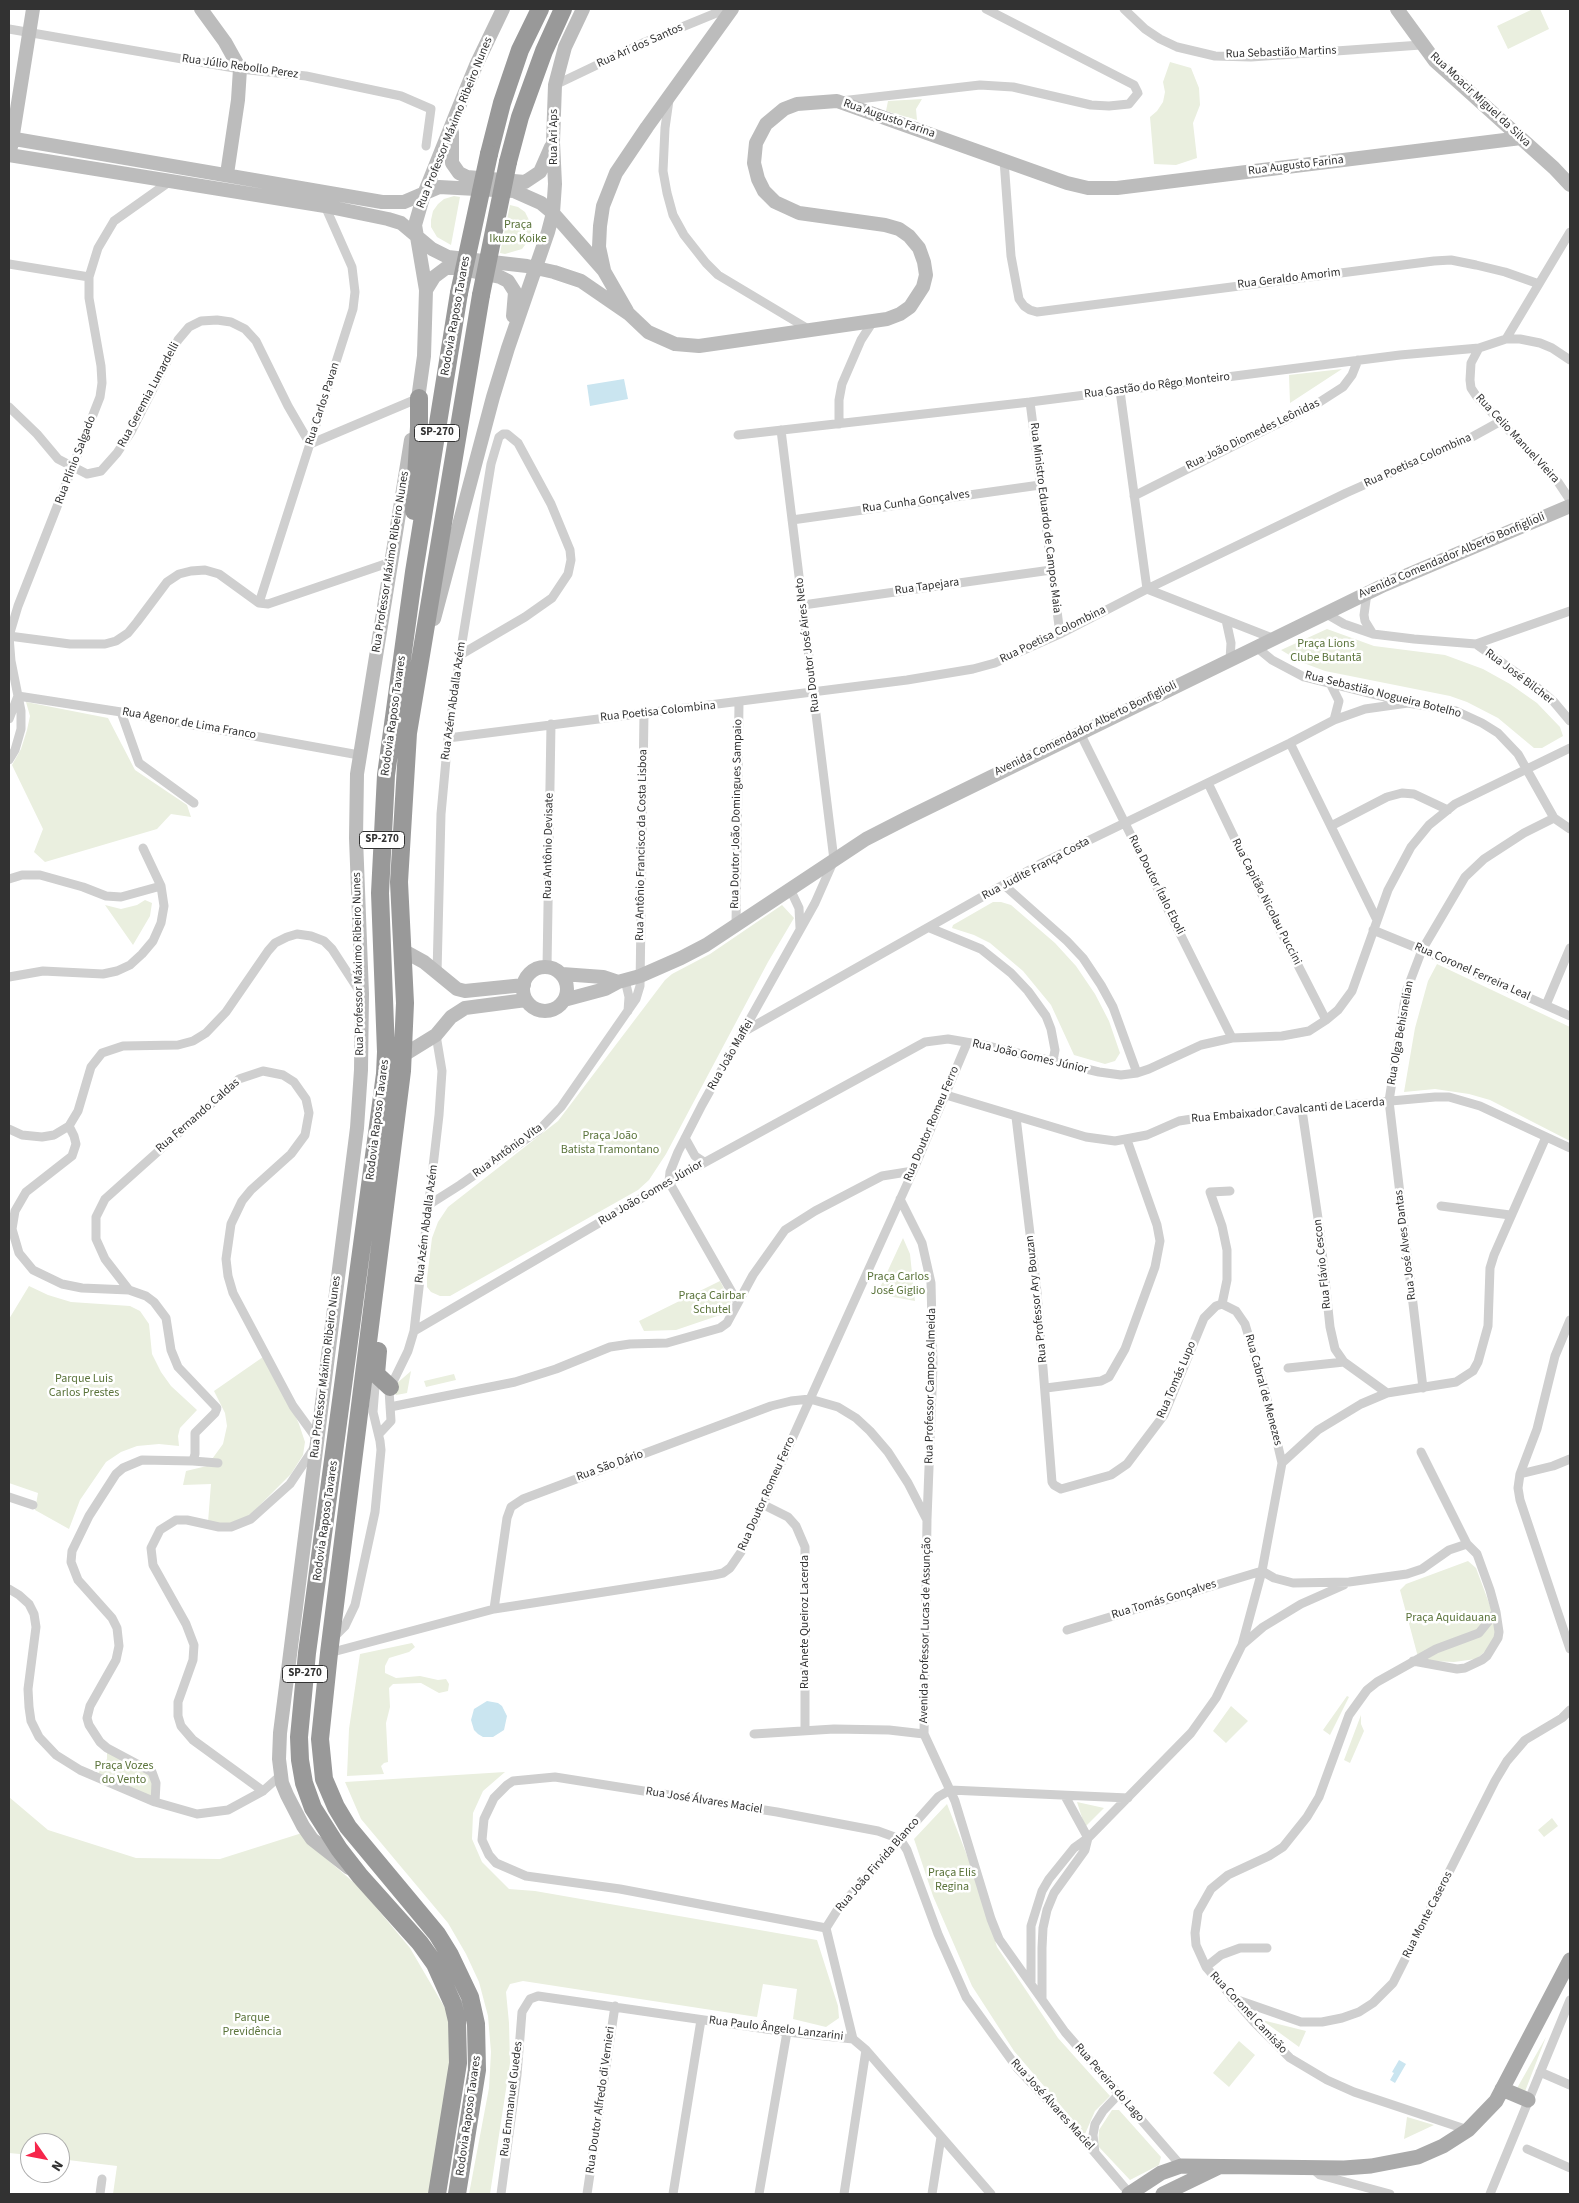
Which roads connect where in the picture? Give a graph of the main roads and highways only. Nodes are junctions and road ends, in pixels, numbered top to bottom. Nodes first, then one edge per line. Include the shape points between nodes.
1 (33, 9) edge
2 (200, 9) edge
3 (503, 9) edge
4 (540, 9) edge
5 (563, 9) edge
6 (583, 9) edge
7 (732, 9) edge
8 (1396, 9) edge
9 (452, 123) junction
10 (10, 138) edge
11 (1521, 138) junction
12 (553, 142) junction
13 (9, 156) edge
14 (227, 174) junction
15 (1570, 184) edge
16 (424, 194) junction
17 (553, 213) junction
18 (415, 235) junction
19 (536, 269) junction
20 (604, 270) junction
21 (426, 290) junction
22 (629, 314) junction
23 (508, 348) junction
24 (419, 398) junction
25 (1570, 506) edge
26 (414, 572) junction
27 (419, 668) junction
28 (404, 951) junction
29 (562, 974) junction
30 (622, 981) junction
31 (524, 985) junction
32 (526, 1000) junction
33 (564, 1000) junction
34 (402, 1056) junction
35 (378, 1250) junction
36 (390, 1387) road end
37 (360, 1876) junction
38 (1570, 1960) edge
39 (1502, 2088) junction
40 (1528, 2100) road end
41 (1220, 2167) junction
42 (438, 2194) edge
43 (457, 2194) edge
44 (1129, 2194) edge
45 (1163, 2194) edge

1 - 10 main road
2 - 14 main road via 240,69
3 - 9 main road, Rua Professor Máximo Ribeiro Nunes
4 - 26 highway, Rodovia Raposo Tavares / SP-270, bridge via 517,59 488,154 459,294
5 - 27 highway, Rodovia Raposo Tavares / SP-270, bridge via 520,116 508,162 481,295
6 - 12 main road, Rua Ari Aps via 566,46 555,85
7 - 20 main road, Rua Augusto Farina via 625,158 610,188 603,206 599,247
8 - 11 main road, Rua Moacir Miguel da Silva via 1421,45
9 - 12 main road via 452,163 459,173 467,177 525,182 540,172
9 - 16 main road, Rua Professor Máximo Ribeiro Nunes
10 - 13 main road
10 - 14 main road, Rua Augusto Farina
11 - 15 main road, Rua Moacir Miguel da Silva
11 - 22 main road, Rua Augusto Farina via 1116,188 1088,188 837,101 797,104 776,116 761,132 754,151 754,163 764,191 786,208 814,216 885,224 899,229 919,248 924,262 924,287 917,298 900,314 872,323 710,345 686,346 663,340 648,332
12 - 17 main road, Rua Ari Aps
13 - 18 main road, Rua Augusto Farina via 325,206 401,223
14 - 16 main road, Rua Augusto Farina via 382,202 404,202
16 - 17 main road, Rua Augusto Farina via 439,186 514,191
16 - 18 main road, Rua Professor Máximo Ribeiro Nunes
17 - 19 main road, Rua Ari Aps
17 - 20 main road, Rua Augusto Farina
18 - 19 main road, Rua Augusto Farina via 448,257
18 - 21 main road, Rua Professor Máximo Ribeiro Nunes
19 - 22 main road, Rua Augusto Farina via 581,281
19 - 23 main road
20 - 22 main road, Rua Augusto Farina
21 - 23 main road via 434,277 446,268 474,271 508,281 516,301
21 - 24 main road, Rua Professor Máximo Ribeiro Nunes
23 - 27 main road
24 - 26 highway
24 - 37 main road, Rua Professor Máximo Ribeiro Nunes via 359,755 356,838 362,994 357,1128 280,1733 282,1783 303,1826 329,1854
25 - 30 main road, Avenida Comendador Alberto Bonfiglioli via 1367,593 877,833 681,958
26 - 37 highway, Rodovia Raposo Tavares / SP-270 via 386,775 382,832 380,893 385,1074 307,1653 299,1737 304,1783 313,1808
27 - 28 highway, Rodovia Raposo Tavares / SP-270 via 408,733 402,816 399,882
28 - 31 main road via 418,958 450,985 465,991
28 - 34 highway, Rodovia Raposo Tavares / SP-270
29 - 30 main road, Avenida Comendador Alberto Bonfiglioli
29 - 31 main road via 546,967 532,972
29 - 33 main road via 567,986
30 - 33 main road, Avenida Comendador Alberto Bonfiglioli
31 - 32 main road
32 - 33 main road via 534,1008 545,1010 556,1008
32 - 34 main road via 465,1008 436,1035
34 - 35 highway, Rodovia Raposo Tavares / SP-270 via 391,1169
35 - 36 highway via 386,1293 376,1374
35 - 43 highway, Rodovia Raposo Tavares / SP-270 via 330,1646 320,1739 322,1763 329,1791 348,1827 437,1934 463,1980 474,2015 477,2070
37 - 42 highway, Rodovia Raposo Tavares / SP-270 via 420,1943 435,1964 453,2004 457,2021 458,2063
38 - 39 main road
39 - 40 main road
39 - 41 main road via 1496,2101 1468,2130 1418,2157 1372,2166 1313,2169
41 - 44 main road via 1181,2166 1161,2173
41 - 45 main road

